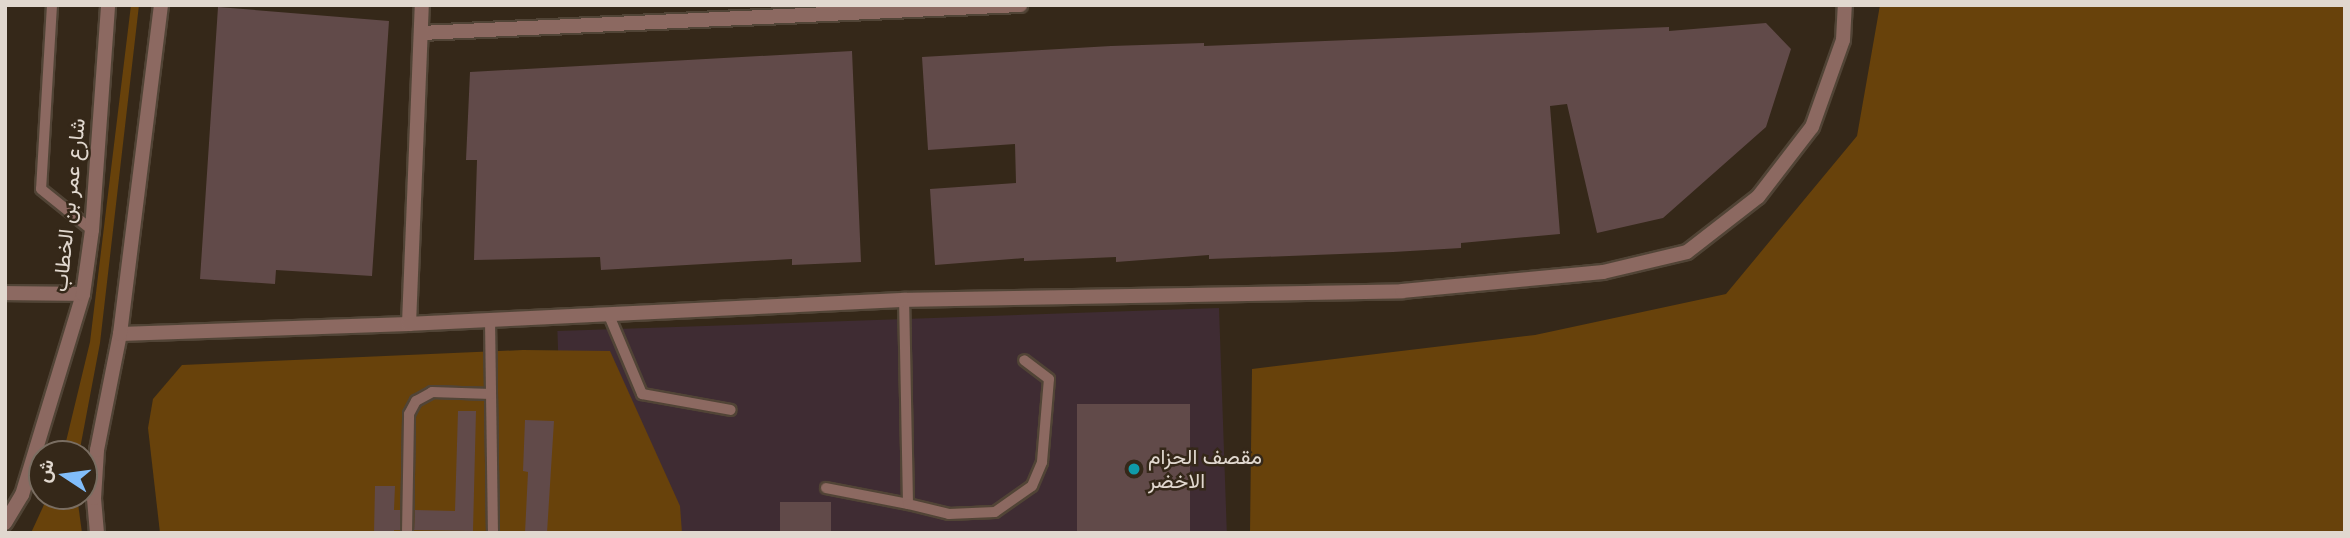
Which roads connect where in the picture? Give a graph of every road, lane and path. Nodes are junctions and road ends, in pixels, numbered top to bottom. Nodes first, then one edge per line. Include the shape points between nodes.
1 (52, 5) edge
2 (108, 5) edge
3 (161, 5) edge
4 (422, 5) edge
5 (1020, 5) edge
6 (1845, 5) edge
7 (894, 8) edge
8 (421, 33) junction
9 (92, 230) junction
10 (5, 293) edge
11 (83, 294) junction
12 (904, 300) junction
13 (608, 313) junction
14 (490, 320) junction
15 (409, 324) junction
16 (120, 334) junction
17 (1024, 360) dead end
18 (491, 394) junction
19 (731, 410) dead end
20 (826, 488) dead end
21 (908, 504) junction
22 (5, 523) edge
23 (97, 533) edge
24 (407, 533) edge
25 (493, 533) edge

1 - 9 lane via 41,189
2 - 9 street, شارع عمر بن الخطاب
3 - 16 street
4 - 8 street
5 - 7 street
6 - 12 street via 1843,40 1812,127 1758,197 1687,252 1602,272 1402,290
7 - 8 street
8 - 15 street
9 - 11 street, شارع عمر بن الخطاب
10 - 11 street
11 - 22 street, شارع عمر بن الخطاب via 23,495
12 - 13 street
12 - 21 lane
13 - 14 street
13 - 19 lane via 642,394
14 - 15 street
14 - 18 lane
15 - 16 street
16 - 23 street via 97,450
17 - 21 lane via 1049,379 1042,462 1032,486 995,512 949,513
18 - 24 lane via 432,392 416,401 409,414
18 - 25 lane
20 - 21 lane

